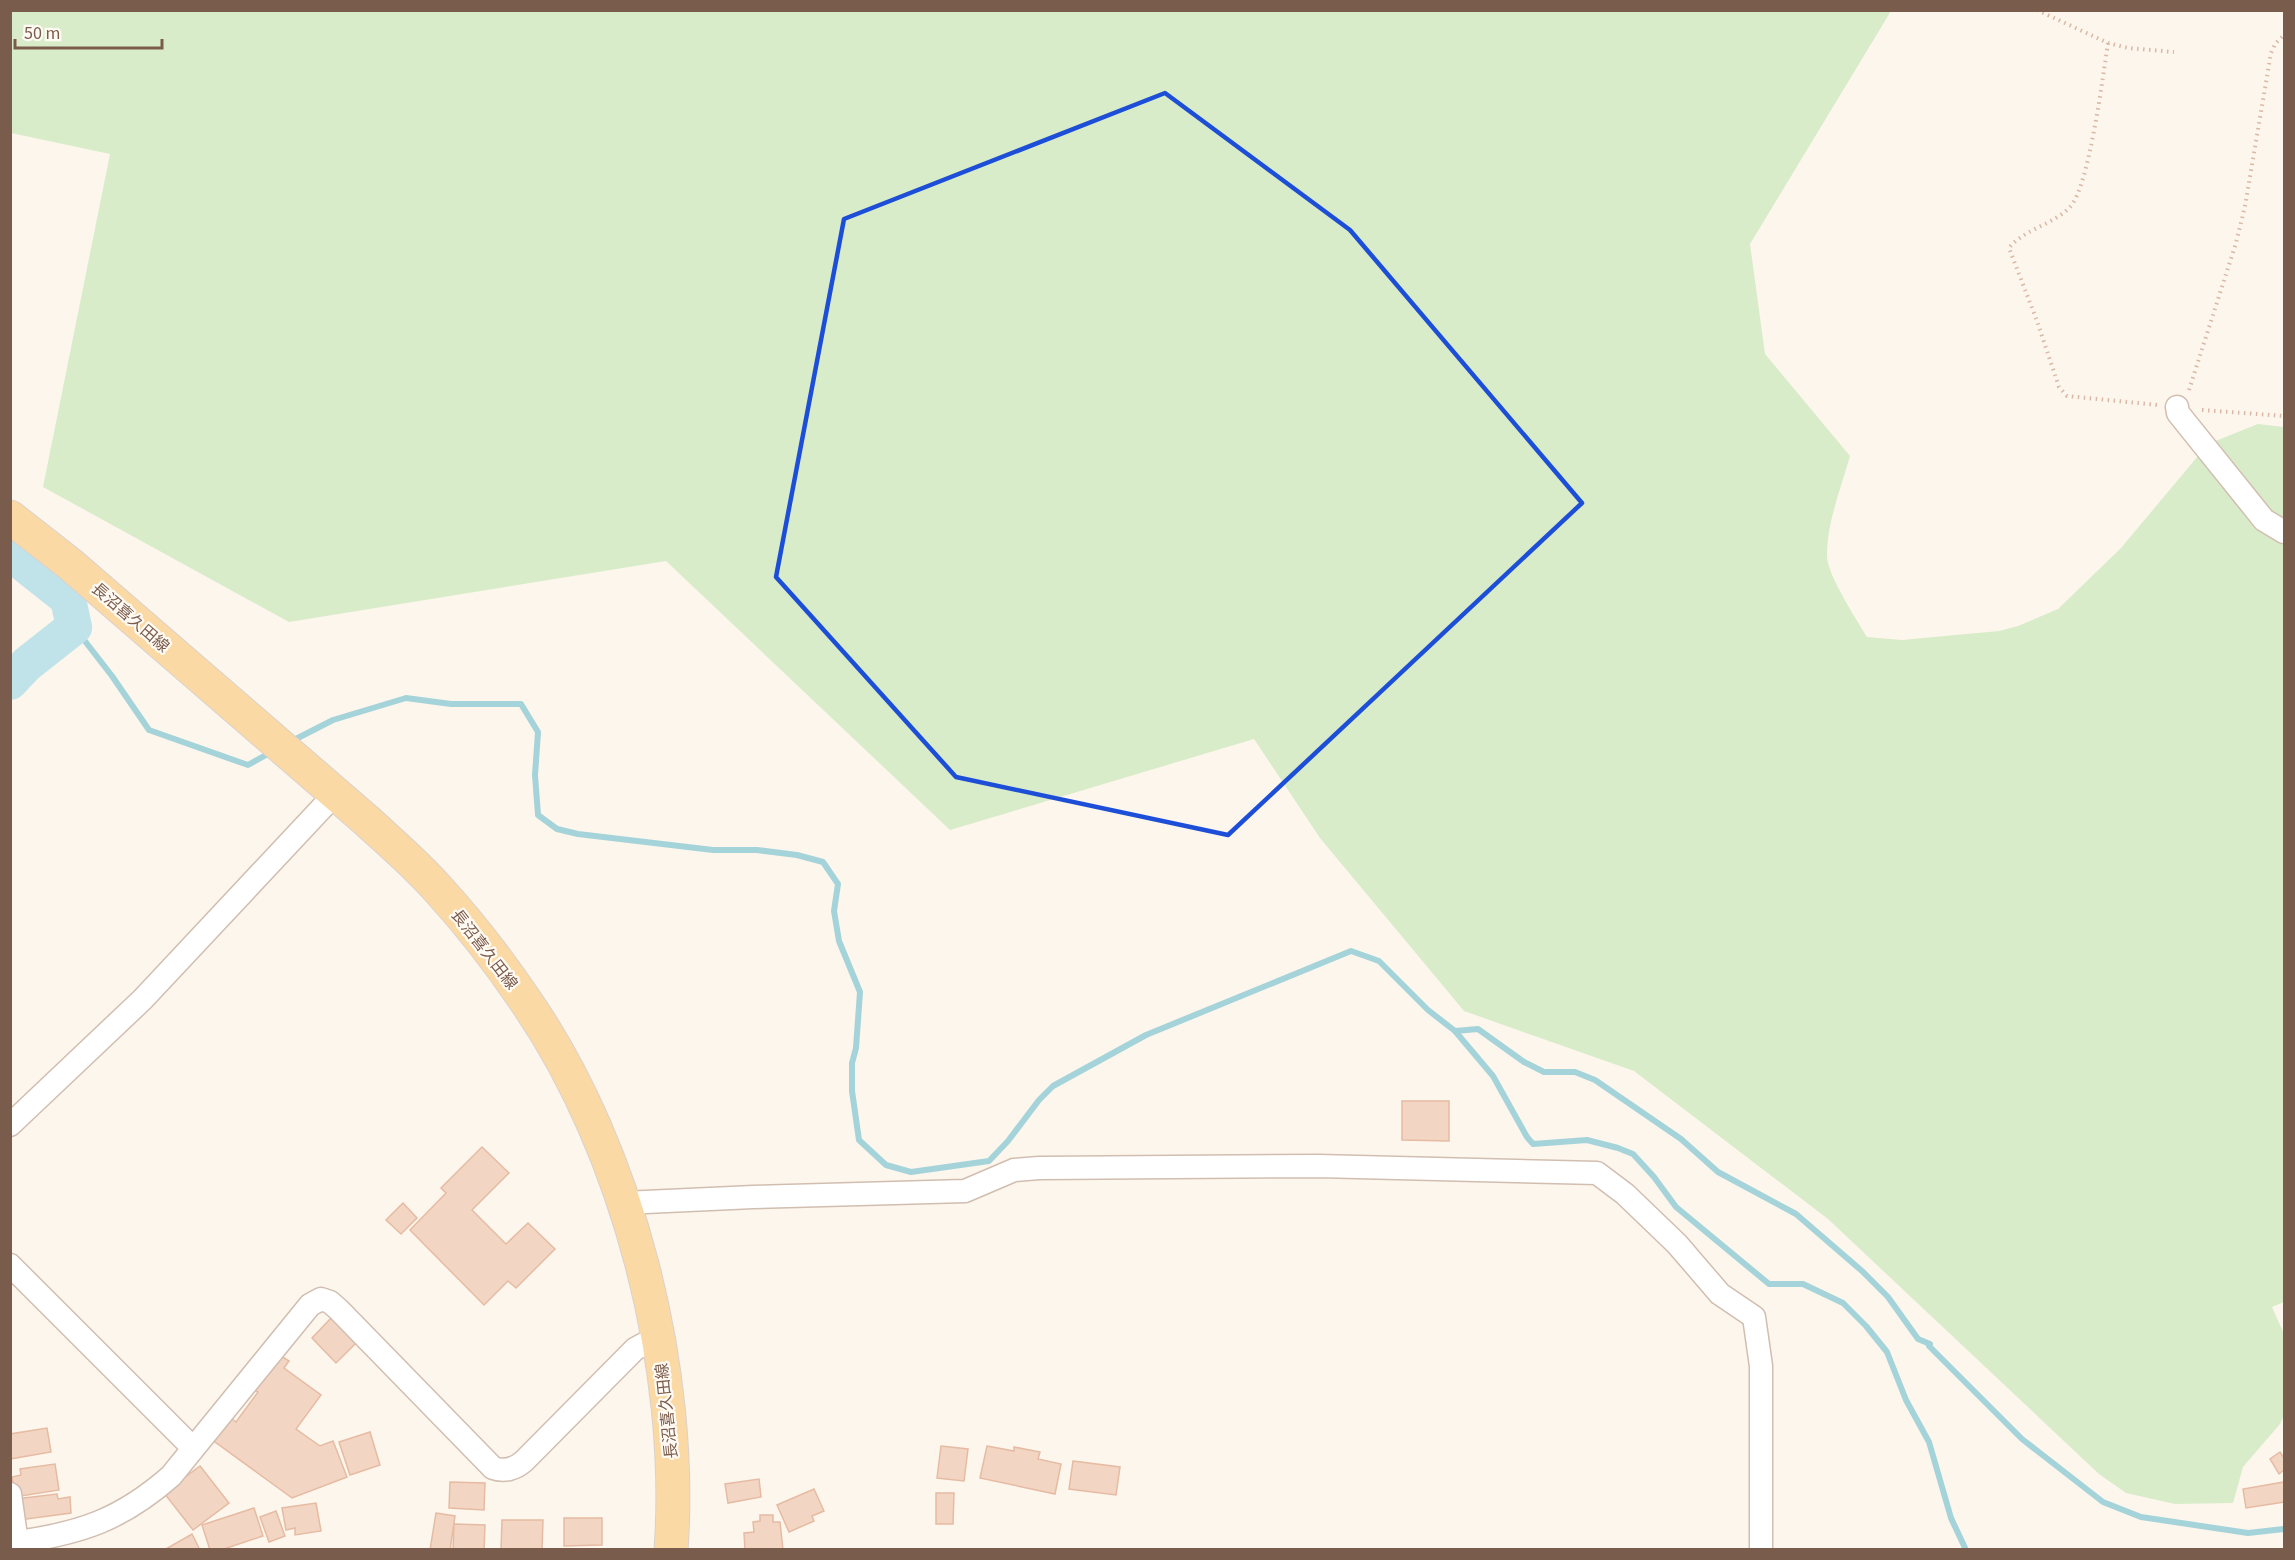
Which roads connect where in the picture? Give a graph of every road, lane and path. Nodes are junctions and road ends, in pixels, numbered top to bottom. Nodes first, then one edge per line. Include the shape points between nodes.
1 (2037, 10) edge
2 (2284, 35) edge
3 (2108, 43) junction
4 (2174, 52) dead end
5 (2180, 408) junction
6 (2284, 416) edge
7 (10, 517) edge
8 (2284, 532) edge
9 (335, 794) junction
10 (10, 1125) edge
11 (624, 1203) junction
12 (10, 1265) edge
13 (657, 1337) junction
14 (192, 1447) junction
15 (10, 1494) edge
16 (18, 1546) edge
17 (671, 1550) edge
18 (1761, 1550) edge

1 - 3 path
2 - 5 path via 2271,52 2236,243
3 - 4 path
3 - 5 path via 2087,163 2074,203 2009,248 2062,392 2067,396
5 - 6 path
5 - 8 street via 2178,413 2264,520
7 - 9 main road, 長沼喜久田線 via 70,564
9 - 10 street via 143,999
9 - 11 main road, 長沼喜久田線 via 437,888 521,994 582,1097
11 - 13 main road, 長沼喜久田線 via 640,1252
11 - 18 street via 965,1191 1014,1170 1039,1168 1318,1166 1598,1173 1677,1244 1720,1294 1754,1317 1761,1366
12 - 14 street
13 - 14 street via 635,1349 524,1461 502,1470 493,1468 339,1310 321,1299 310,1305
13 - 17 main road, 長沼喜久田線 via 670,1428
14 - 16 street via 171,1476 137,1504 77,1531
15 - 16 street

